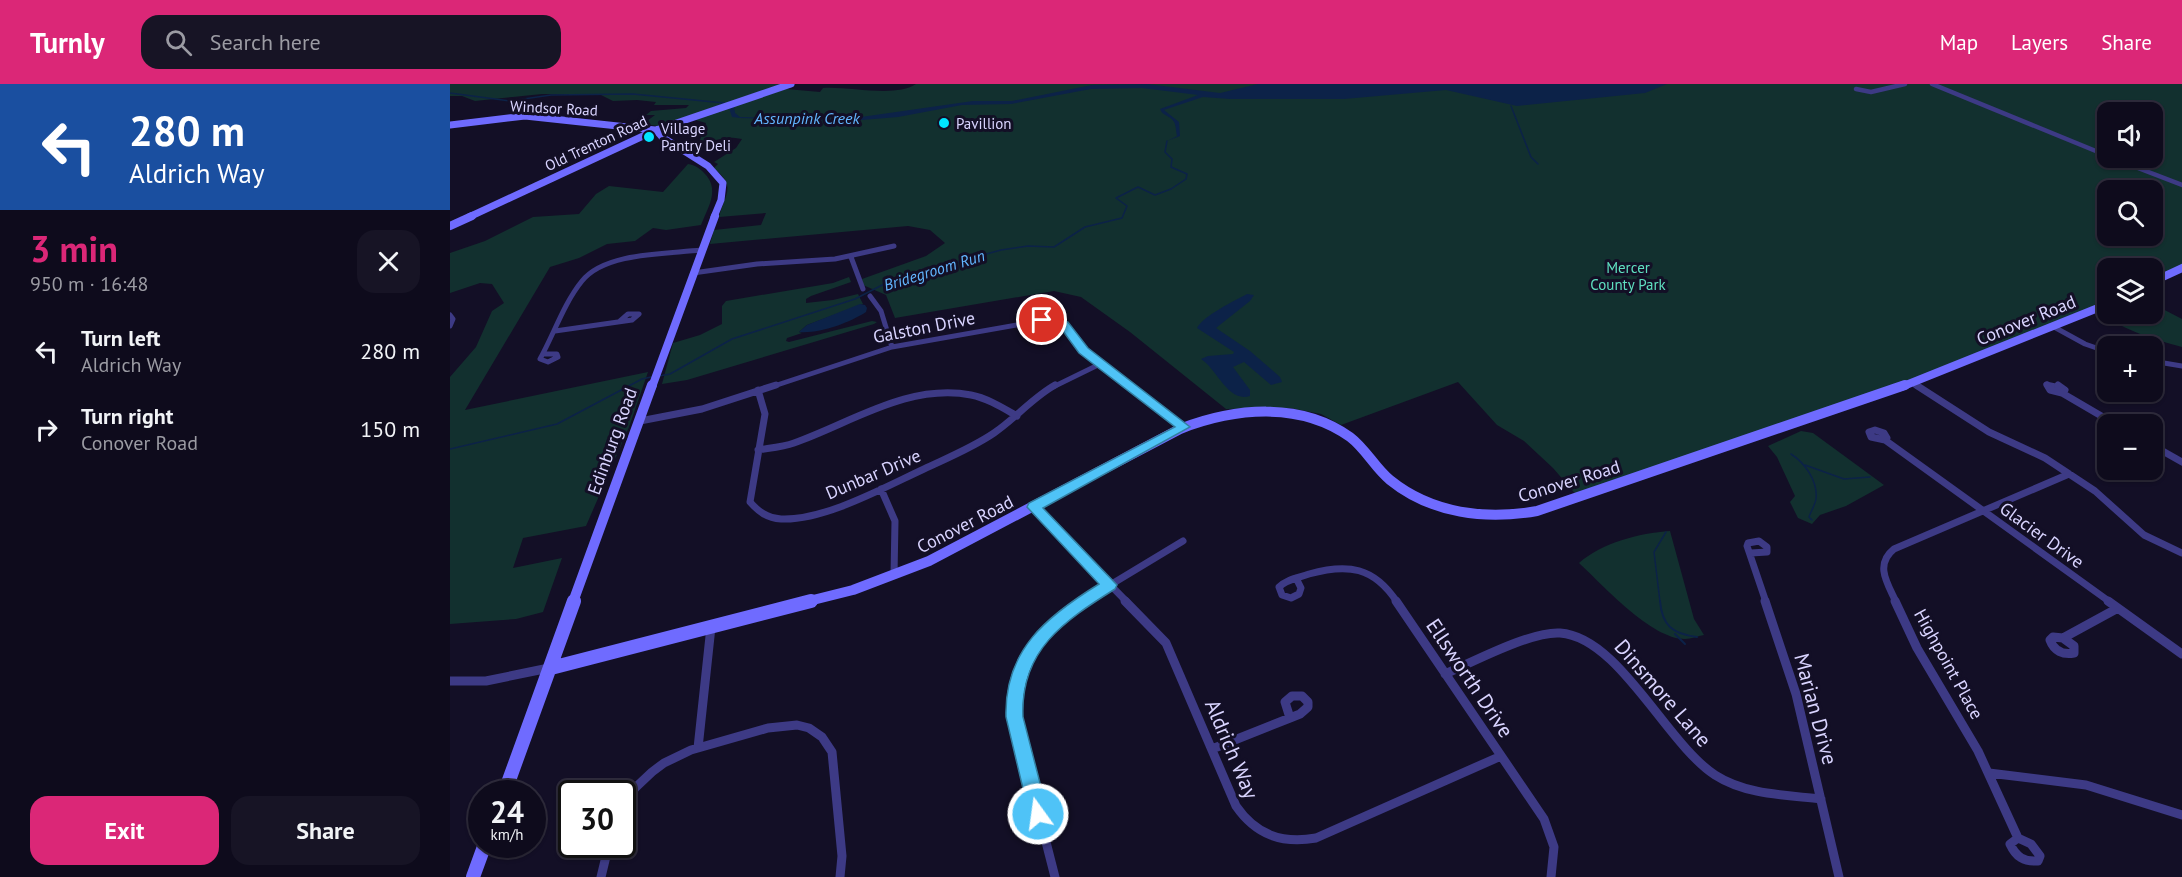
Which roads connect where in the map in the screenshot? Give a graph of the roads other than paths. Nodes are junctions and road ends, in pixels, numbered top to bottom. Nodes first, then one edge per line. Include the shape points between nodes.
1 (791, 84) edge
2 (1905, 84) edge
3 (1932, 84) edge
4 (1856, 89) dead end
5 (677, 122) junction
6 (450, 125) edge
7 (637, 128) junction
8 (656, 130) junction
9 (2097, 152) edge
10 (2138, 168) edge
11 (2182, 185) edge
12 (450, 226) edge
13 (894, 246) dead end
14 (701, 250) junction
15 (851, 256) junction
16 (2182, 268) edge
17 (693, 273) junction
18 (2163, 277) edge
19 (863, 289) dead end
20 (870, 296) dead end
21 (2097, 309) edge
22 (450, 315) edge
23 (620, 321) dead end
24 (450, 326) edge
25 (2054, 327) junction
26 (555, 331) junction
27 (892, 347) junction
28 (2097, 348) edge
29 (543, 354) dead end
30 (2163, 363) edge
31 (1100, 364) junction
32 (2182, 366) edge
33 (1913, 383) junction
34 (758, 390) junction
35 (2062, 393) dead end
36 (2098, 414) edge
37 (1017, 416) junction
38 (640, 421) junction
39 (1184, 427) junction
40 (1885, 440) dead end
41 (758, 450) junction
42 (2163, 451) edge
43 (2182, 462) edge
44 (2069, 474) junction
45 (881, 489) junction
46 (1034, 507) junction
47 (1983, 511) junction
48 (1183, 541) dead end
49 (1750, 553) dead end
50 (2182, 553) edge
51 (894, 576) junction
52 (1296, 578) dead end
53 (1110, 585) junction
54 (2118, 608) junction
55 (711, 627) junction
56 (2062, 638) dead end
57 (2182, 654) edge
58 (551, 668) junction
59 (1445, 674) junction
60 (450, 681) edge
61 (1290, 718) dead end
62 (698, 748) junction
63 (1212, 748) junction
64 (1501, 756) junction
65 (1989, 773) junction
66 (509, 780) edge
67 (636, 789) edge
68 (1821, 799) junction
69 (2182, 815) edge
70 (2018, 838) dead end
71 (480, 858) edge
72 (606, 858) edge
73 (473, 877) edge
74 (601, 877) edge
75 (840, 877) edge
76 (1055, 877) edge
77 (1551, 877) edge
78 (1839, 877) edge

1 - 5 main road, Old Trenton Road
2 - 4 street via 1871,92
3 - 9 street
5 - 7 main road
5 - 8 main road, Old Trenton Road
6 - 7 main road, Windsor Road via 520,116
7 - 8 main road, Windsor Road
8 - 12 main road, Old Trenton Road
8 - 14 main road, Edinburg Road via 708,166 723,183 721,200
10 - 11 street
13 - 15 street
14 - 17 main road, Edinburg Road
14 - 26 street via 629,259 594,271 583,280
15 - 17 street
15 - 19 street
16 - 18 main road
17 - 38 main road, Edinburg Road
20 - 27 street via 881,311
21 - 25 main road, Conover Road
22 - 24 street
23 - 26 street
25 - 28 street
25 - 33 main road, Conover Road
26 - 29 street
27 - 31 street, Galston Drive via 1051,320 1066,326 1077,344
27 - 34 street, Galston Drive
30 - 32 street
31 - 37 street, Dunbar Drive via 1048,389
31 - 39 street, Galston Drive
33 - 39 main road, Conover Road via 1592,493 1512,516 1476,515 1423,500 1392,481 1349,436 1306,417 1245,412
33 - 44 street via 1989,432 2037,453
34 - 38 street, Galston Drive via 691,412
34 - 41 street, Dunbar Drive via 765,414
35 - 36 street
37 - 41 street via 977,397 930,394 898,402 794,443
37 - 45 street, Dunbar Drive via 983,440
38 - 58 main road, Edinburg Road
39 - 46 main road, Conover Road
40 - 47 street, Glacier Drive
41 - 45 street, Dunbar Drive via 750,502 755,511 767,517 823,512
42 - 43 street
44 - 47 street, Highpoint Place
44 - 50 street via 2104,498 2144,535
45 - 51 street via 896,520
46 - 51 main road, Conover Road
46 - 53 street, Aldrich Way
47 - 54 street, Glacier Drive
47 - 65 street, Highpoint Place via 1894,549 1885,558 1883,570 1917,648
48 - 53 street
49 - 68 street, Marian Drive via 1796,694
51 - 55 main road, Conover Road
52 - 59 street, Ellsworth Drive via 1337,567 1373,576 1387,587
53 - 63 street, Aldrich Way via 1171,650
53 - 76 street via 1049,627 1031,650 1016,689 1014,717
54 - 56 street
54 - 57 street, Glacier Drive
55 - 58 main road, Conover Road
55 - 62 street
58 - 60 street via 486,681
58 - 66 main road, Edinburg Road
59 - 64 street, Ellsworth Drive
59 - 68 street, Dinsmore Lane via 1544,635 1563,633 1581,637 1603,651 1706,768 1749,789
61 - 63 street
62 - 67 street via 663,764
62 - 75 street via 786,725 808,728 823,736 832,752 842,856
63 - 64 street, Aldrich Way via 1242,817 1271,838 1294,842 1316,838
64 - 77 street, Ellsworth Drive via 1550,831 1555,856
65 - 69 street via 2086,785
65 - 70 street, Highpoint Place
68 - 78 street, Marian Drive
71 - 73 main road
72 - 74 street

